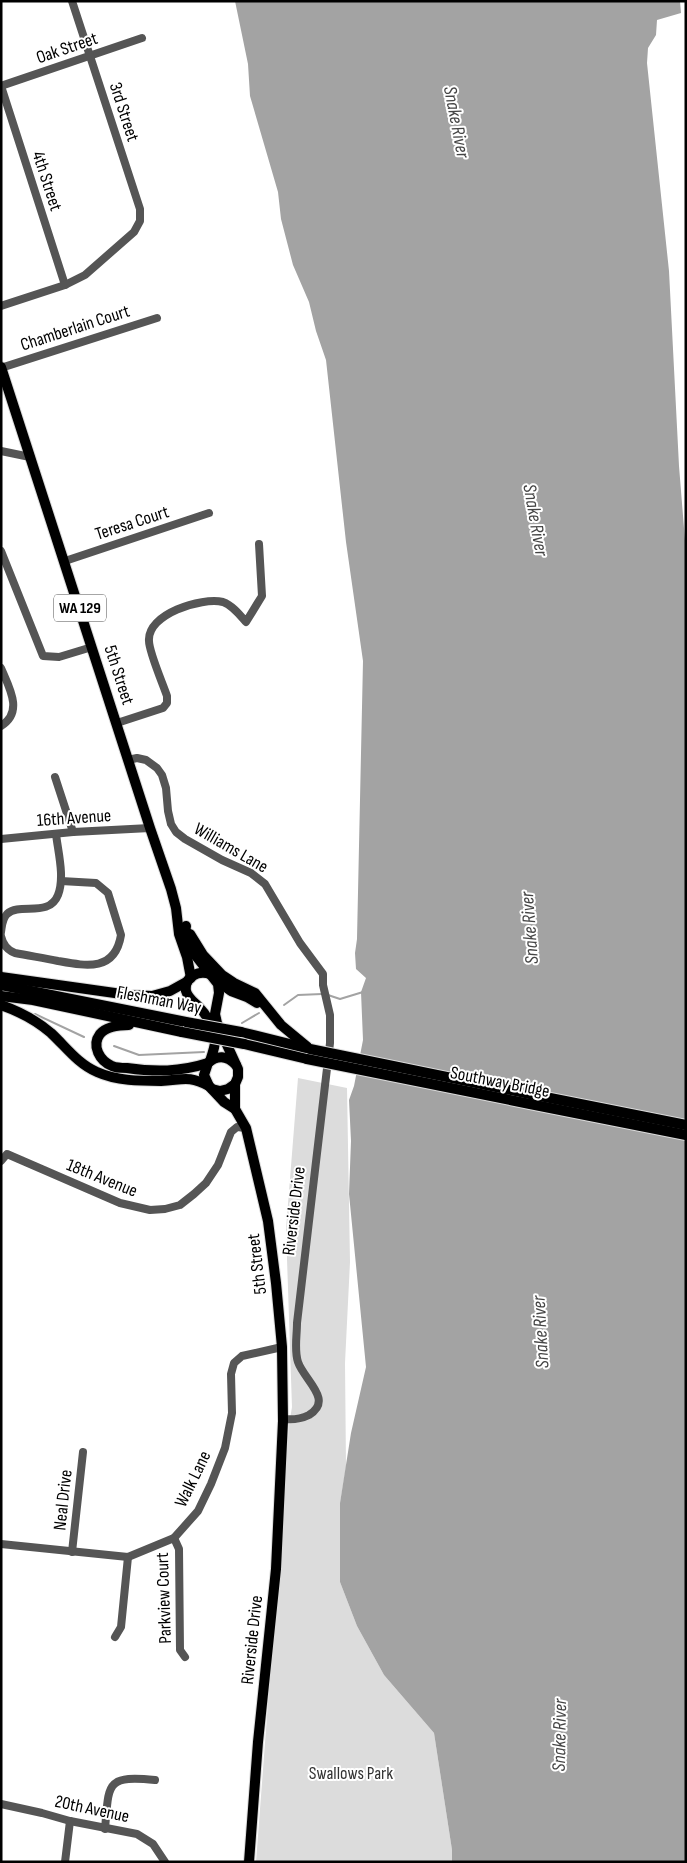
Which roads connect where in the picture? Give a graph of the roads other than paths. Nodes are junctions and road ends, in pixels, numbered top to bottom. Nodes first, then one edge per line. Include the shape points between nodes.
1 (72, 1) edge
2 (142, 38) dead end
3 (90, 57) junction
4 (1, 86) edge
5 (65, 285) junction
6 (1, 306) edge
7 (157, 318) dead end
8 (1, 368) edge
9 (1, 451) edge
10 (30, 457) junction
11 (209, 513) dead end
12 (260, 544) dead end
13 (1, 551) edge
14 (65, 561) junction
15 (92, 647) junction
16 (1, 668) edge
17 (117, 723) junction
18 (1, 726) edge
19 (128, 760) junction
20 (55, 776) dead end
21 (150, 828) junction
22 (73, 832) junction
23 (56, 834) junction
24 (1, 839) edge
25 (61, 881) junction
26 (176, 908) junction
27 (186, 926) junction
28 (1, 934) edge
29 (323, 974) joint
30 (1, 977) edge
31 (213, 977) junction
32 (189, 979) junction
33 (1, 985) edge
34 (1, 996) edge
35 (1, 1005) edge
36 (270, 1012) junction
37 (137, 1024) junction
38 (308, 1054) junction
39 (209, 1062) junction
40 (236, 1065) junction
41 (235, 1084) junction
42 (211, 1087) junction
43 (235, 1109) junction
44 (686, 1125) edge
45 (246, 1128) junction
46 (686, 1135) edge
47 (4, 1153) edge
48 (1, 1161) edge
49 (282, 1347) junction
50 (283, 1420) junction
51 (83, 1452) dead end
52 (174, 1538) junction
53 (1, 1544) edge
54 (72, 1552) junction
55 (128, 1557) junction
56 (115, 1637) dead end
57 (184, 1658) dead end
58 (155, 1780) dead end
59 (1, 1804) edge
60 (70, 1821) junction
61 (105, 1829) junction
62 (65, 1862) edge
63 (165, 1862) edge
64 (249, 1862) edge

1 - 3 street, 3rd Street
2 - 3 street, Oak Street
3 - 4 street, Oak Street
3 - 5 street, 3rd Street via 140,208 140,221 134,232 84,275
4 - 5 street, 4th Street
5 - 6 street
7 - 8 street, Chamberlain Court
8 - 10 main road, 5th Street / WA 129
9 - 10 street
10 - 14 main road, 5th Street / WA 129
11 - 14 street, Teresa Court
12 - 17 street via 262,596 246,622 224,602 199,603 167,614 150,631 148,642 167,702 163,708
13 - 15 street via 43,656 59,657
14 - 15 main road, 5th Street / WA 129
15 - 17 main road, 5th Street / WA 129
16 - 18 street via 14,711
17 - 19 main road, 5th Street / WA 129
19 - 21 main road, 5th Street / WA 129
19 - 29 street, Williams Lane via 146,760 157,768 166,788 168,811 176,832 265,884 300,943
20 - 22 street
21 - 22 street, 16th Avenue
21 - 26 main road, 5th Street / WA 129
22 - 23 street, 16th Avenue
23 - 24 street, 16th Avenue
23 - 25 street
25 - 28 street via 54,901 41,908 16,910 6,915
25 - 28 street via 96,882 108,893 121,935 113,954 103,962 87,966 15,953 5,946
26 - 27 main road, 5th Street
26 - 32 main road, 5th Street
27 - 31 main road, 5th Street via 185,934 192,952
27 - 36 main road via 203,955 216,969 255,993
29 - 50 street, Riverside Drive via 330,1015 330,1043 296,1349 300,1368 320,1402 317,1409 307,1416
30 - 32 main road via 152,996 170,991
31 - 32 main road via 198,973
31 - 36 main road, 5th Street via 231,991
31 - 40 main road via 219,992 217,1022
32 - 39 main road, 5th Street via 187,993 209,1020 215,1041
33 - 38 main road, Fleshman Way, bridge via 241,1032
34 - 37 main road, Fleshman Way via 33,1000
35 - 42 main road via 32,1020 81,1063 97,1072 139,1080 185,1078
36 - 38 main road
37 - 38 main road, Fleshman Way, bridge
37 - 39 main road via 108,1028 100,1034 96,1042 102,1060 112,1066 174,1071
38 - 44 main road, Southway Bridge, bridge
38 - 46 main road, Southway Bridge, bridge
39 - 40 main road via 226,1057
39 - 42 main road via 204,1075
40 - 41 main road
41 - 42 main road via 224,1091
41 - 43 main road
42 - 43 main road, 5th Street
43 - 45 main road, 5th Street
45 - 47 street, 18th Avenue via 237,1127 231,1132 218,1165 206,1183 180,1204 165,1210 135,1208 120,1203
45 - 49 main road, 5th Street via 268,1221
47 - 48 street, 18th Avenue
49 - 50 main road, 5th Street
49 - 52 street, Walk Lane via 242,1356 234,1364 231,1374 232,1413 225,1448 198,1511
50 - 64 main road, Riverside Drive via 276,1569
51 - 54 street, Neal Drive
52 - 55 street, Walk Lane
52 - 57 street, Parkview Court via 179,1549 180,1650
53 - 54 street, Walk Lane
54 - 55 street, Walk Lane
55 - 56 street via 121,1627
58 - 61 street via 132,1778 117,1781 108,1791
59 - 60 street, 20th Avenue
60 - 61 street, 20th Avenue
60 - 62 street
61 - 63 street, 20th Avenue via 137,1834 153,1844

